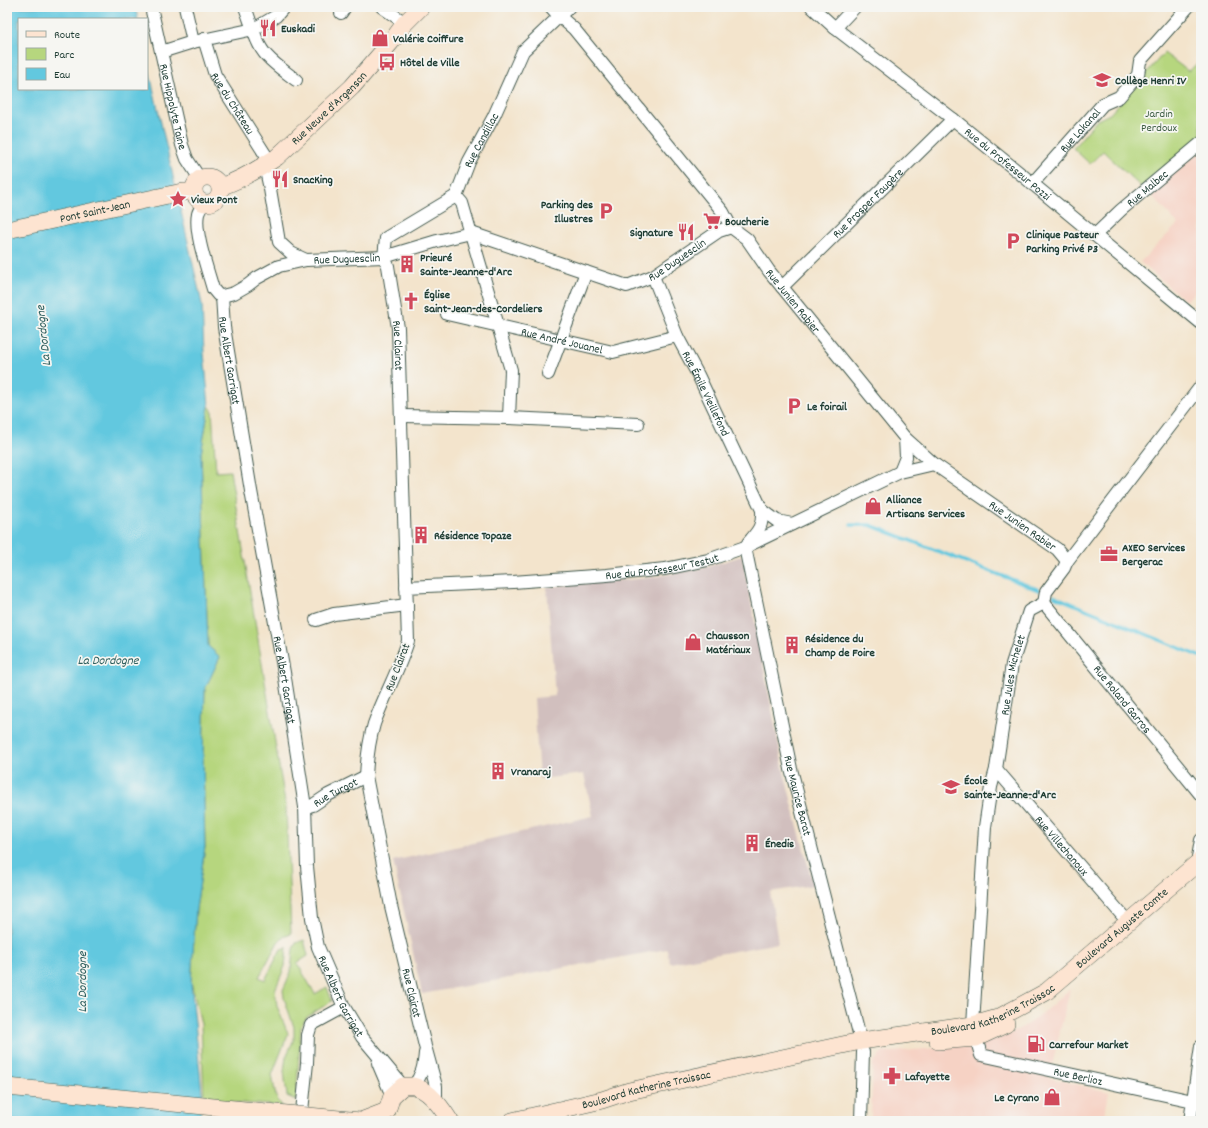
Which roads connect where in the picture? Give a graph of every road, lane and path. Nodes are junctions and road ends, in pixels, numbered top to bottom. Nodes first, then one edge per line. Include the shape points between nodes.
1 (151, 7) edge
2 (185, 7) edge
3 (245, 7) edge
4 (284, 7) edge
5 (382, 7) edge
6 (421, 7) edge
7 (569, 7) edge
8 (812, 7) edge
9 (855, 7) edge
10 (1188, 7) edge
11 (555, 12) edge
12 (405, 23) junction
13 (835, 28) junction
14 (254, 29) junction
15 (199, 41) junction
16 (162, 52) junction
17 (296, 80) dead end
18 (953, 119) junction
19 (1201, 143) edge
20 (268, 164) junction
21 (1032, 184) junction
22 (220, 187) junction
23 (195, 191) junction
24 (456, 196) junction
25 (731, 227) junction
26 (7, 230) edge
27 (471, 233) junction
28 (1095, 235) junction
29 (384, 257) junction
30 (306, 260) junction
31 (586, 272) junction
32 (653, 276) junction
33 (782, 287) junction
34 (222, 296) junction
35 (447, 314) dead end
36 (1201, 323) edge
37 (498, 325) junction
38 (677, 336) junction
39 (560, 340) junction
40 (548, 374) dead end
41 (1201, 386) edge
42 (402, 416) junction
43 (509, 418) junction
44 (638, 424) dead end
45 (905, 438) junction
46 (934, 464) junction
47 (900, 472) junction
48 (762, 510) junction
49 (792, 524) junction
50 (745, 547) junction
51 (1067, 561) junction
52 (406, 587) junction
53 (1044, 603) junction
54 (407, 605) junction
55 (316, 620) dead end
56 (996, 769) junction
57 (366, 776) junction
58 (1201, 795) edge
59 (305, 807) junction
60 (1201, 840) edge
61 (1200, 863) edge
62 (1128, 922) junction
63 (1046, 992) joint
64 (344, 1007) junction
65 (974, 1031) junction
66 (425, 1046) junction
67 (862, 1046) junction
68 (1201, 1046) edge
69 (7, 1087) edge
70 (398, 1100) edge
71 (1197, 1102) edge
72 (436, 1103) junction
73 (301, 1121) edge
74 (360, 1121) edge
75 (450, 1121) edge
76 (512, 1121) edge
77 (861, 1121) edge
78 (1190, 1121) edge

1 - 16 street, Rue Hippolyte Taine
2 - 15 street, Rue du Château
3 - 14 street
4 - 14 street via 276,16
5 - 12 street
6 - 12 main road, Rue Neuve d'Argenson
7 - 11 street, Rue Candillac
8 - 13 street, Rue du Professeur Pozzi
9 - 13 street
10 - 21 street, Rue Lakanal via 1140,61 1138,75 1119,97 1103,104
11 - 24 street, Rue Candillac via 523,51 494,116 469,162
11 - 25 street, Rue Junien Rabier via 574,29 723,212
12 - 20 main road, Rue Neuve d'Argenson via 352,87
13 - 18 street, Rue du Professeur Pozzi
14 - 15 street
14 - 17 street via 266,55
15 - 16 street
15 - 20 street, Rue du Château via 215,75
16 - 23 street, Rue Hippolyte Taine via 168,88
18 - 21 street, Rue du Professeur Pozzi
18 - 33 street, Rue Prosper Faugère
19 - 28 street, Rue Malbec via 1120,210
20 - 22 main road, Rue Neuve d'Argenson
20 - 30 street via 279,242 291,254
21 - 28 street, Rue du Professeur Pozzi
22 - 23 main road via 212,179 204,178
22 - 23 main road via 216,200 212,202
23 - 26 main road, Pont Saint-Jean
23 - 34 street via 200,240 214,289
24 - 27 street via 462,203
24 - 29 street via 386,238
25 - 32 street, Rue Duguesclin
25 - 33 street, Rue Junien Rabier via 747,239
27 - 29 street, Rue Duguesclin
27 - 31 street, Rue Duguesclin
27 - 37 street
28 - 36 street, Rue du Professeur Pozzi
29 - 30 street, Rue Duguesclin
29 - 42 street, Rue Clairat via 388,266 398,328
30 - 34 street, Rue Duguesclin via 279,266 234,293
31 - 32 street, Rue Duguesclin via 627,286
31 - 39 street
32 - 38 street, Rue Émile Vieillefond
33 - 45 street, Rue Junien Rabier
34 - 59 street, Rue Albert Garrigat via 224,327
35 - 37 street, Rue André Jouanel
37 - 39 street, Rue André Jouanel
37 - 43 street via 511,370
38 - 39 street, Rue André Jouanel via 613,352
38 - 48 street, Rue Émile Vieillefond
39 - 40 street
41 - 51 street
42 - 43 street
42 - 52 street, Rue Clairat
43 - 44 street
45 - 46 street, Rue Junien Rabier
45 - 47 street via 906,457
46 - 47 street, Rue du Professeur Testut
46 - 51 street, Rue Junien Rabier via 1057,549
47 - 49 street, Rue du Professeur Testut
48 - 49 street via 777,521
48 - 50 street via 763,522
49 - 50 street, Rue du Professeur Testut
50 - 52 street, Rue du Professeur Testut via 708,560 665,569 527,581
50 - 67 street, Rue Maurice Barat via 791,769
51 - 53 street via 1046,592
52 - 54 street, Rue Clairat
53 - 56 street, Rue Jules Michelet via 1029,611 1014,658
53 - 58 street, Rue Roland Garros
54 - 55 street via 334,614
54 - 57 street, Rue Clairat via 408,641 403,659 374,724 367,754
56 - 62 street, Rue Villechanoux
56 - 65 street, Rue Jules Michelet via 985,827
57 - 59 street, Rue Turgot
57 - 66 street, Rue Clairat via 391,906
59 - 64 street, Rue Albert Garrigat via 312,918 318,948
60 - 61 street
61 - 62 main road, Boulevard Auguste Comte
62 - 63 main road, Boulevard Auguste Comte
63 - 65 main road, Boulevard Katherine Traissac via 1037,1005 1010,1023
64 - 70 street, Rue Albert Garrigat via 373,1052
64 - 73 street via 311,1025
65 - 67 main road, Boulevard Katherine Traissac via 904,1045
65 - 71 street, Rue Berlioz via 981,1055
66 - 70 street, Rue Clairat via 424,1066 419,1079
66 - 72 street, Rue Clairat via 436,1086
67 - 76 main road, Boulevard Katherine Traissac via 804,1060 757,1064 629,1091 602,1100
67 - 77 street, Rue Maurice Barat
68 - 71 street
69 - 74 main road, bridge
70 - 72 main road via 425,1091
70 - 74 main road
71 - 78 street
72 - 75 main road

